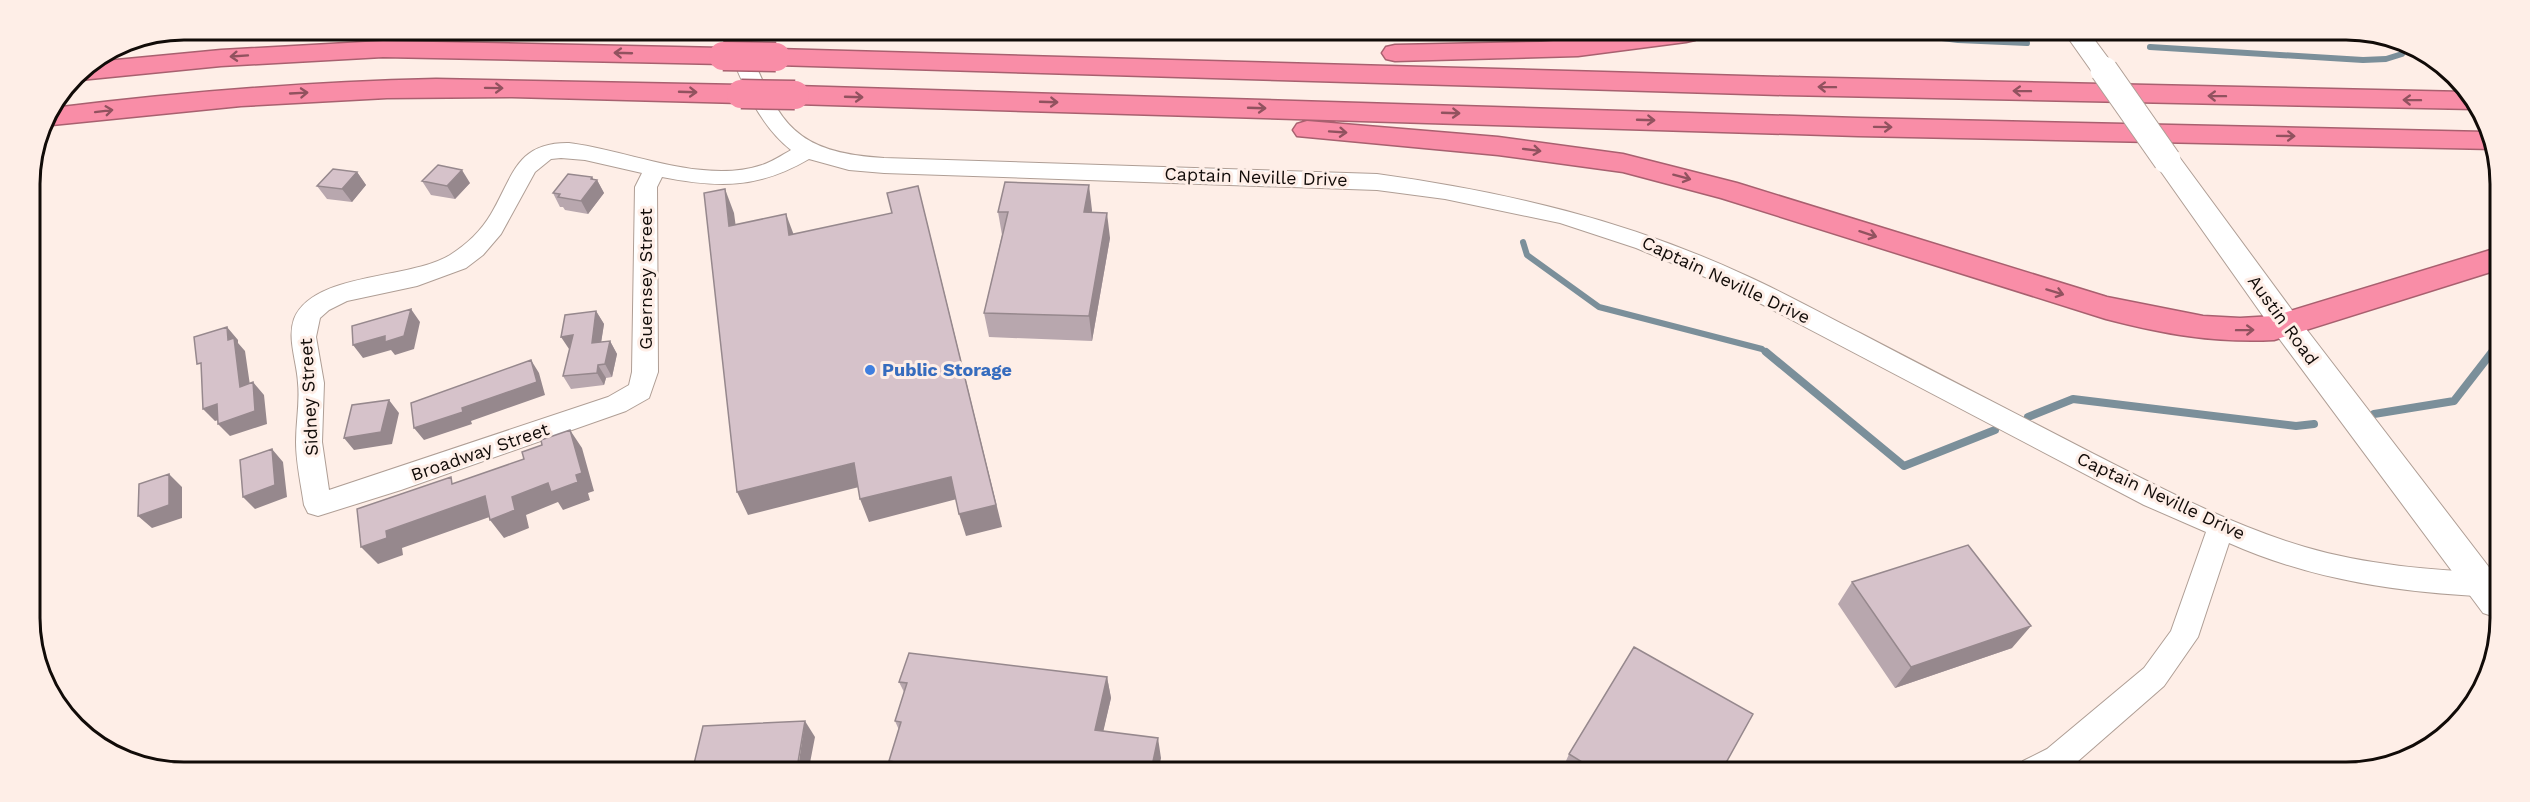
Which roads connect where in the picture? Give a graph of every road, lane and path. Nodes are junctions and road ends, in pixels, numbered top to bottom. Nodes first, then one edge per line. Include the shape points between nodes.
1 (1648, 40) edge
2 (2082, 40) edge
3 (727, 43) edge
4 (1096, 66) junction
5 (97, 70) edge
6 (2462, 101) edge
7 (1093, 103) junction
8 (58, 117) edge
9 (2483, 141) edge
10 (808, 150) junction
11 (655, 168) junction
12 (2490, 261) edge
13 (2286, 325) junction
14 (640, 392) joint
15 (318, 505) joint
16 (2221, 527) junction
17 (2490, 590) edge
18 (2490, 591) edge
19 (2054, 761) edge

1 - 4 highway via 1582,47 1162,54
2 - 13 street, Austin Road, bridge
3 - 4 highway, bridge via 776,57
3 -> 5 highway via 383,49 221,58
3 - 10 street via 777,125 792,141
6 -> 4 highway
8 -> 7 highway, bridge via 216,99 500,88
7 -> 9 highway via 1858,127
7 -> 13 highway via 1149,120 1460,142 1623,163 1736,193 2140,317 2222,329
10 - 11 street via 750,176 710,176
10 - 16 street, Captain Neville Drive via 852,162 900,166 1377,182 1445,191 1546,212 1644,242 1729,277 2154,497
11 - 14 street, Guernsey Street via 646,187 645,372
11 - 15 street, Sidney Street via 556,150 536,158 526,168 502,213 470,254 419,279 332,297 310,313 304,332 311,384 309,444
12 - 13 highway
13 - 17 street, Austin Road
14 - 15 street, Broadway Street via 606,408
16 - 18 street, Captain Neville Drive via 2289,554 2340,568
16 - 19 street via 2183,637 2154,677

